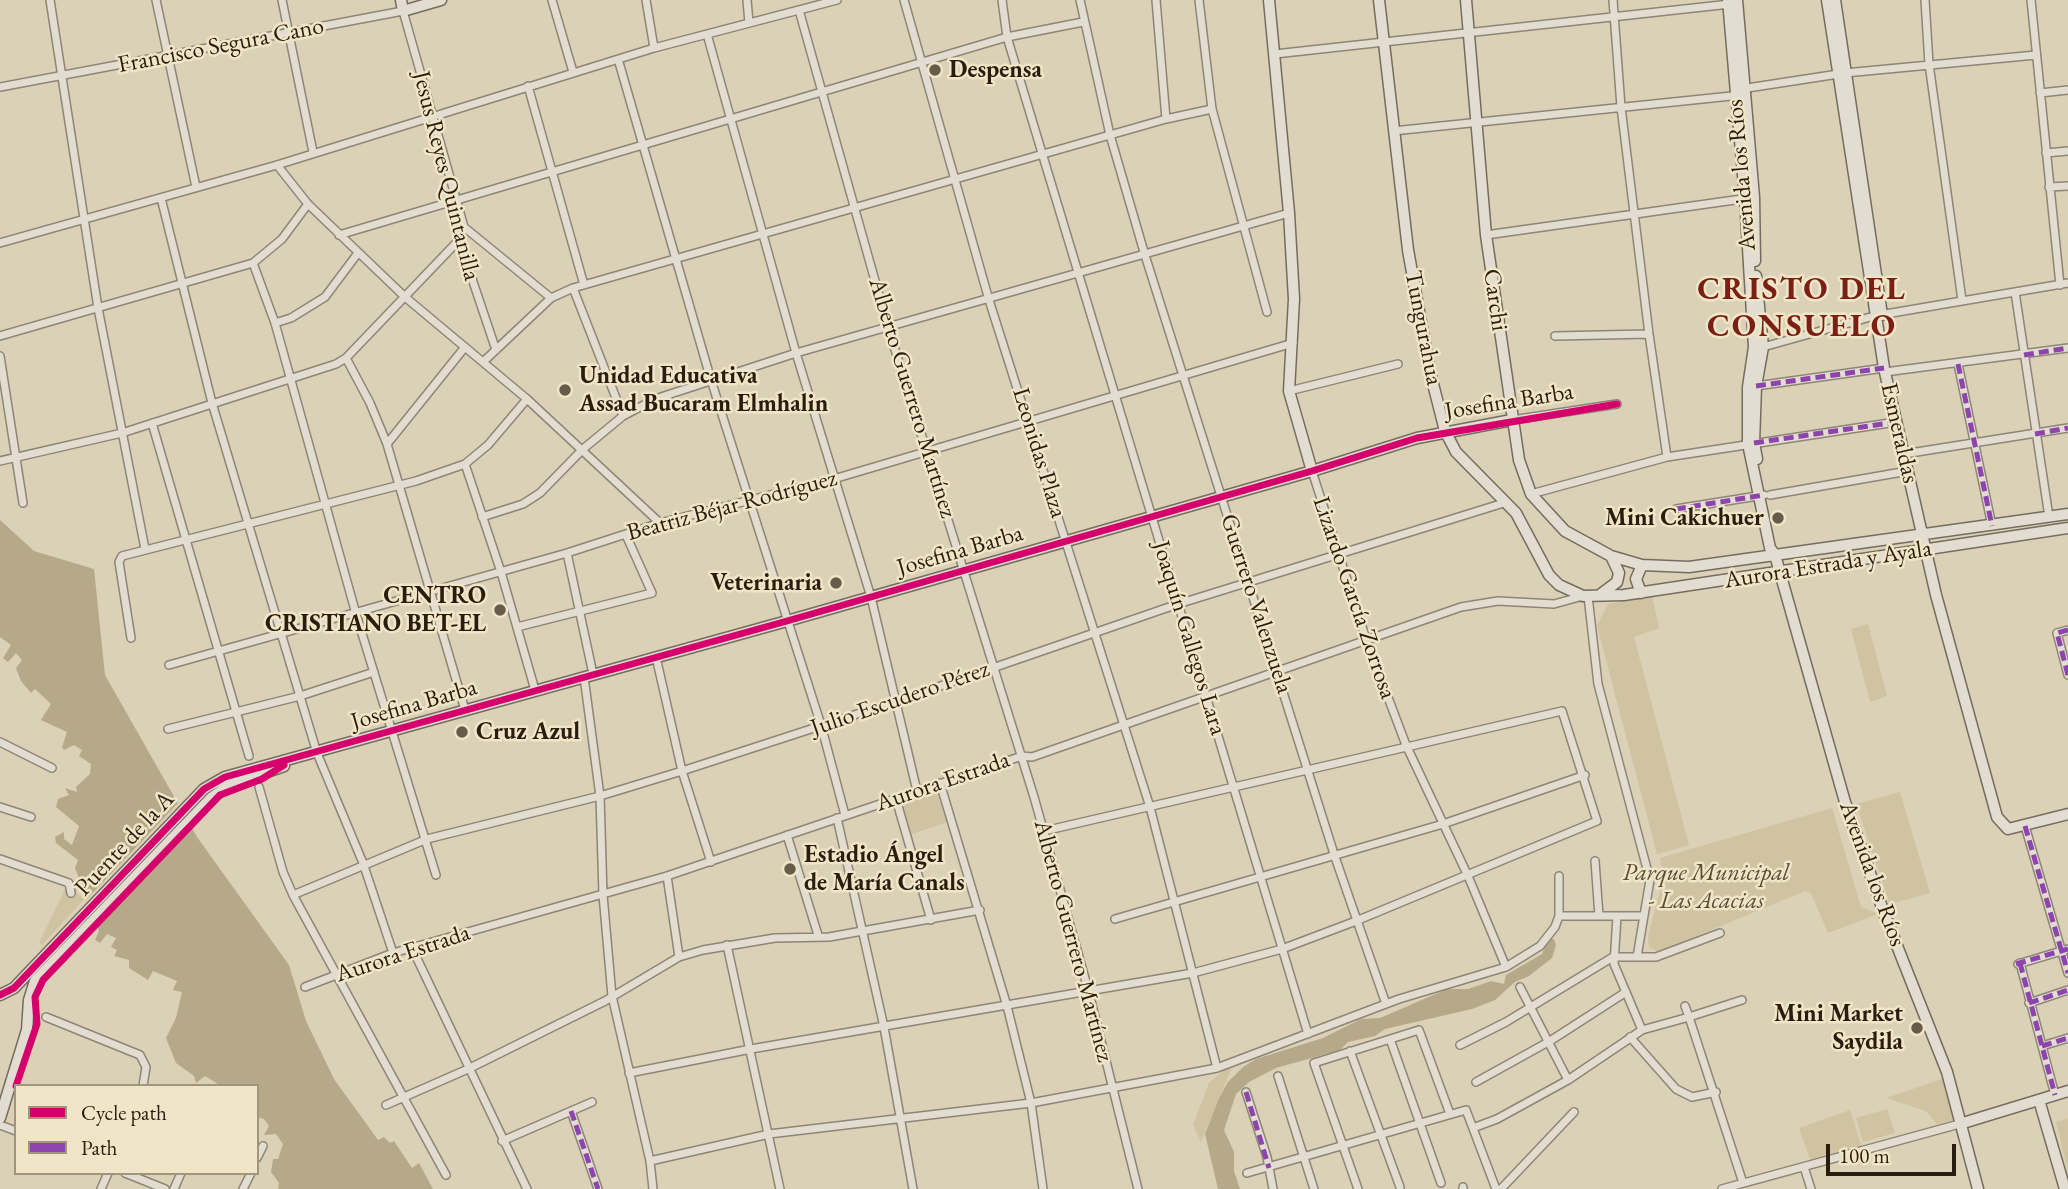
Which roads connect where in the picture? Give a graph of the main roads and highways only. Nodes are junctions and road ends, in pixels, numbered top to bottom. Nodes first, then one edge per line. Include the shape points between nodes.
1 (401, 0) edge
2 (442, 0) edge
3 (1269, 0) edge
4 (1378, 0) edge
5 (1466, 0) edge
6 (1827, 0) edge
7 (1835, 0) edge
8 (1733, 2) edge
9 (403, 11) joint
10 (1841, 74) junction
11 (1750, 198) junction
12 (1512, 420) junction
13 (1445, 431) junction
14 (1751, 444) junction
15 (1312, 471) junction
16 (2067, 514) edge
17 (2068, 528) edge
18 (1922, 535) junction
19 (1926, 550) junction
20 (1775, 555) junction
21 (1611, 556) junction
22 (1642, 565) junction
23 (1779, 571) junction
24 (1641, 593) junction
25 (1588, 596) junction
26 (207, 793) joint
27 (2068, 814) edge
28 (78, 929) junction
29 (0, 995) edge
30 (2068, 1091) edge
31 (2039, 1100) junction
32 (0, 1118) edge
33 (1963, 1123) junction
34 (1978, 1189) edge
35 (2064, 1189) edge

1 - 9 main road, Jesus Reyes Quintanilla
2 - 9 main road, Francisco Segura Cano
3 - 15 main road, Lizardo García Zorrosa via 1289,213 1293,343 1289,391
4 - 13 main road, Tungurahua via 1408,250
5 - 12 main road, Carchi via 1486,235
6 - 10 main road, Esmeraldas
7 - 10 main road, Esmeraldas
8 - 11 main road, Avenida los Ríos
10 - 18 main road, Esmeraldas via 1885,370
11 - 14 main road, Avenida los Ríos
11 - 14 main road, Avenida los Ríos via 1763,347
12 - 13 main road, Josefina Barba
12 - 21 main road, Carchi via 1521,471 1531,494 1566,531
13 - 15 main road, Josefina Barba
13 - 25 main road, Tungurahua via 1455,452 1519,517 1549,575 1559,585
14 - 20 main road, Avenida los Ríos
15 - 26 main road, Josefina Barba via 317,753 253,767 212,782
16 - 18 main road, Aurora Estrada y Ayala
17 - 19 main road, Aurora Estrada y Ayala
18 - 19 main road, Esmeraldas
18 - 20 main road, Aurora Estrada y Ayala
19 - 23 main road, Aurora Estrada y Ayala
19 - 27 main road, Esmeraldas via 1997,817 2008,829
20 - 22 main road, Aurora Estrada y Ayala via 1689,567
20 - 23 main road, Avenida los Ríos
21 - 22 main road, Aurora Estrada y Ayala
21 - 25 main road via 1619,573 1616,582 1611,589
22 - 24 main road via 1636,579
23 - 24 main road, Aurora Estrada y Ayala
23 - 33 main road, Avenida los Ríos via 1845,802
24 - 25 main road, Aurora Estrada y Ayala
26 - 28 main road, Puente de la A
28 - 29 main road via 14,988
28 - 32 main road via 32,986 27,1030
30 - 31 main road
31 - 33 main road
31 - 35 main road
33 - 34 main road, Avenida los Ríos

